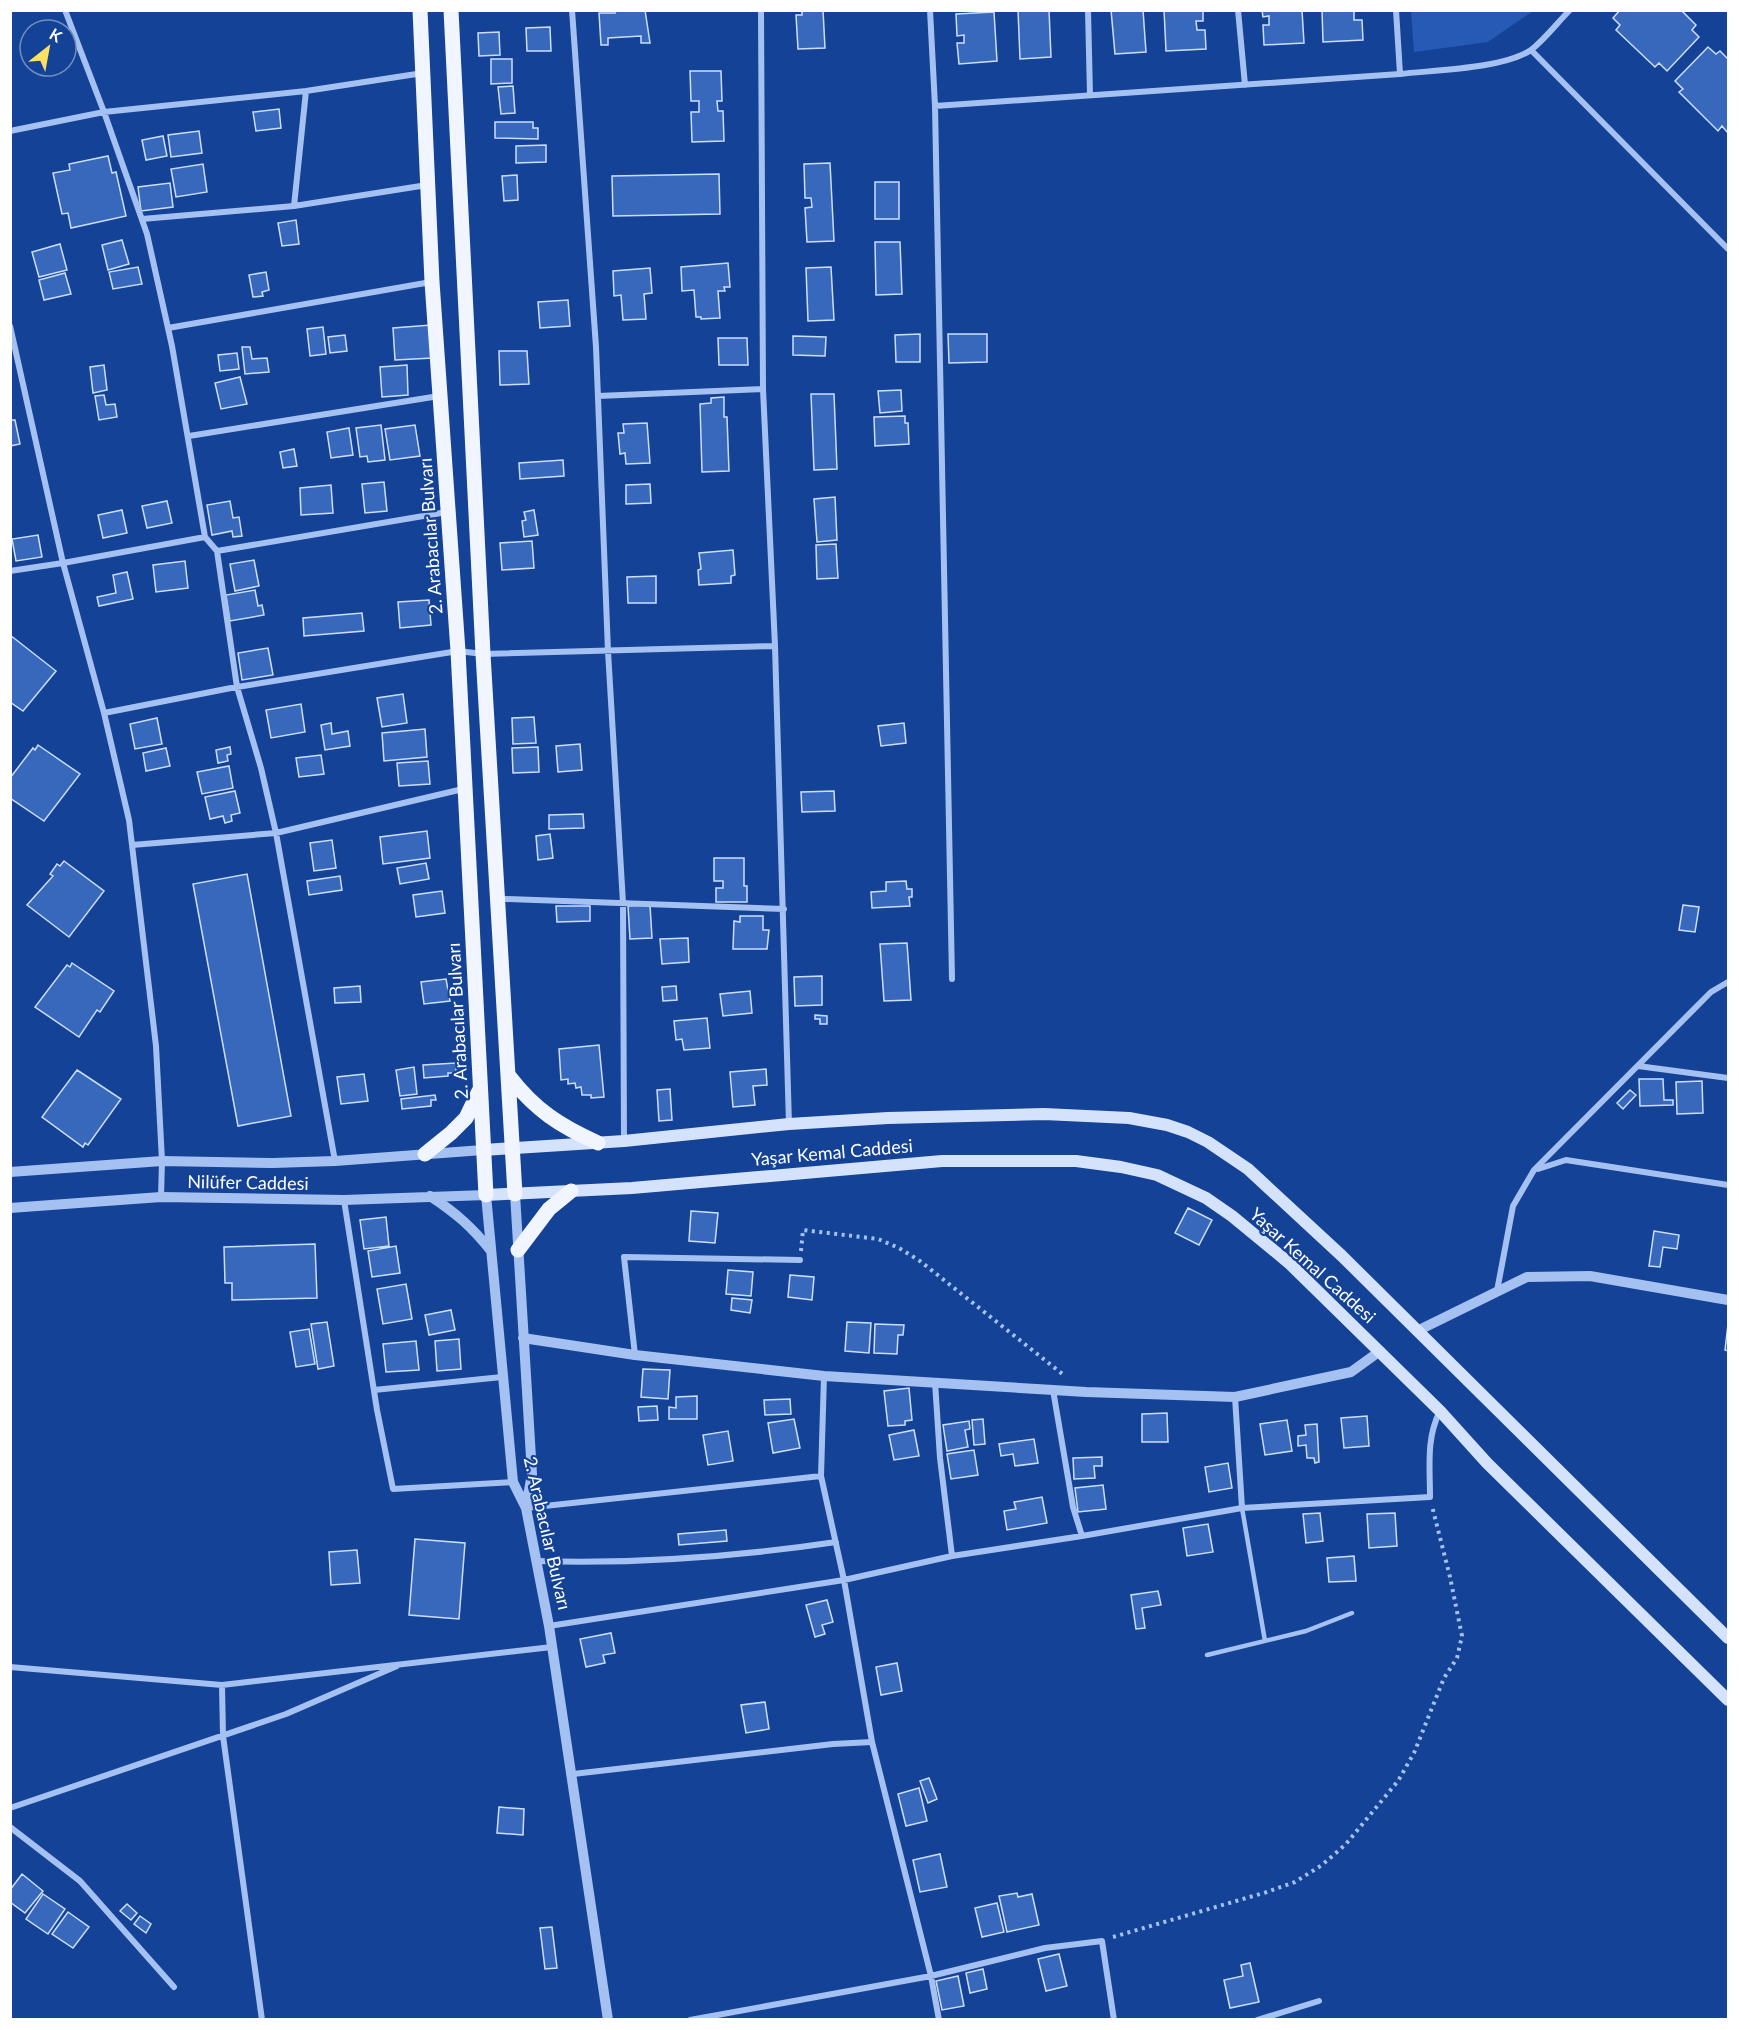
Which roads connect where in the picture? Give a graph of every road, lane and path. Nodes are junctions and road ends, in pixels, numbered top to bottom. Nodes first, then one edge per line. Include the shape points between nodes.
1 (64, 10) edge
2 (420, 10) edge
3 (451, 10) edge
4 (572, 10) edge
5 (761, 10) edge
6 (930, 10) edge
7 (1088, 10) edge
8 (1238, 10) edge
9 (1396, 10) edge
10 (1570, 10) edge
11 (1531, 50) junction
12 (424, 73) junction
13 (1400, 74) junction
14 (1245, 85) junction
15 (306, 92) junction
16 (1090, 95) junction
17 (935, 106) junction
18 (104, 112) junction
19 (10, 131) edge
20 (429, 185) junction
21 (294, 206) junction
22 (142, 219) junction
23 (1728, 249) edge
24 (432, 282) junction
25 (168, 328) junction
26 (11, 330) edge
27 (763, 389) junction
28 (440, 396) junction
29 (598, 396) junction
30 (189, 436) junction
31 (448, 512) junction
32 (205, 537) junction
33 (217, 551) junction
34 (63, 562) junction
35 (10, 572) edge
36 (775, 646) junction
37 (458, 651) junction
38 (608, 651) junction
39 (483, 654) junction
40 (237, 687) junction
41 (104, 713) junction
42 (463, 789) junction
43 (276, 833) junction
44 (132, 845) junction
45 (506, 899) dead end
46 (623, 903) junction
47 (784, 909) junction
48 (952, 979) dead end
49 (1728, 982) edge
50 (1638, 1066) junction
51 (509, 1076) junction
52 (1728, 1078) edge
53 (480, 1088) junction
54 (789, 1124) junction
55 (624, 1141) junction
56 (598, 1143) junction
57 (513, 1148) junction
58 (483, 1150) junction
59 (425, 1154) junction
60 (162, 1161) junction
61 (335, 1161) junction
62 (1534, 1170) junction
63 (10, 1172) edge
64 (1728, 1185) edge
65 (571, 1191) junction
66 (515, 1194) junction
67 (486, 1195) junction
68 (430, 1196) junction
69 (161, 1197) junction
70 (344, 1200) junction
71 (10, 1208) edge
72 (518, 1250) junction
73 (491, 1251) junction
74 (800, 1260) joint
75 (1497, 1292) junction
76 (1728, 1300) edge
77 (1418, 1331) junction
78 (524, 1338) junction
79 (1380, 1351) junction
80 (635, 1355) junction
81 (824, 1376) junction
82 (502, 1377) junction
83 (935, 1382) junction
84 (374, 1390) junction
85 (1053, 1390) junction
86 (1086, 1392) junction
87 (1235, 1397) junction
88 (1440, 1411) junction
89 (821, 1476) junction
90 (513, 1482) junction
91 (1430, 1497) junction
92 (526, 1508) junction
93 (1242, 1508) junction
94 (1082, 1536) junction
95 (836, 1542) junction
96 (952, 1556) junction
97 (537, 1561) junction
98 (844, 1580) junction
99 (1352, 1613) dead end
100 (549, 1626) junction
101 (1728, 1638) edge
102 (1265, 1641) junction
103 (552, 1647) junction
104 (1207, 1655) dead end
105 (403, 1664) junction
106 (10, 1666) edge
107 (222, 1685) junction
108 (1728, 1700) edge
109 (223, 1736) junction
110 (872, 1742) junction
111 (573, 1773) junction
112 (10, 1808) edge
113 (10, 1827) edge
114 (1102, 1941) junction
115 (931, 1976) junction
116 (174, 1987) dead end
117 (1319, 2001) dead end
118 (262, 2019) edge
119 (608, 2019) edge
120 (690, 2019) edge
121 (939, 2019) edge
122 (1114, 2019) edge
123 (1257, 2019) edge

1 - 18 street
2 - 12 main road, 2. Arabacılar Bulvarı
3 - 39 main road
4 - 29 street
5 - 27 street
6 - 17 street
7 - 16 street
8 - 14 street
9 - 13 street
10 - 11 street
11 - 13 street via 1512,59
11 - 23 street
12 - 15 street
12 - 20 main road, 2. Arabacılar Bulvarı
13 - 14 street
14 - 16 street
15 - 18 street
15 - 21 street
16 - 17 street
17 - 48 street
18 - 19 street
18 - 22 street
20 - 21 street
20 - 24 main road, 2. Arabacılar Bulvarı
21 - 22 street
22 - 25 street
24 - 25 street
24 - 28 main road, 2. Arabacılar Bulvarı
25 - 30 street
26 - 34 street
27 - 29 street
27 - 36 street
28 - 30 street
28 - 31 main road, 2. Arabacılar Bulvarı
29 - 38 street
30 - 32 street
31 - 33 street
31 - 37 main road, 2. Arabacılar Bulvarı
32 - 33 street
32 - 34 street
33 - 40 street
34 - 35 street
34 - 41 street
36 - 38 street
36 - 47 street
37 - 39 street
37 - 40 street
37 - 42 main road, 2. Arabacılar Bulvarı
38 - 39 street
38 - 46 street
39 - 51 main road
40 - 41 street
40 - 43 street
41 - 44 street
42 - 43 street
42 - 53 main road, 2. Arabacılar Bulvarı
43 - 44 street
43 - 61 street
44 - 60 street via 156,1046
45 - 46 street
46 - 47 street
46 - 55 street
47 - 54 street
49 - 50 street via 1711,992
50 - 52 street
50 - 62 street
51 - 56 main road via 546,1115
51 - 57 main road
53 - 58 main road, 2. Arabacılar Bulvarı
53 - 59 main road via 466,1118
54 - 55 main road, Yaşar Kemal Caddesi
54 - 77 main road, Yaşar Kemal Caddesi via 1044,1114 1129,1118 1167,1125 1208,1142 1248,1169
55 - 56 main road, Yaşar Kemal Caddesi
56 - 57 main road, Yaşar Kemal Caddesi
57 - 58 main road, Yaşar Kemal Caddesi
57 - 66 main road
58 - 59 street
58 - 67 main road, 2. Arabacılar Bulvarı
59 - 61 street
60 - 61 street
60 - 63 street
60 - 69 street
62 - 64 street via 1566,1160
62 - 75 street via 1514,1206
65 - 66 main road, Yaşar Kemal Caddesi
65 - 72 main road via 549,1209
65 - 79 main road, Yaşar Kemal Caddesi via 942,1161 1076,1161 1157,1174 1232,1216 1289,1263
66 - 67 main road, Yaşar Kemal Caddesi
66 - 72 street
67 - 68 street, Nilüfer Caddesi
67 - 73 street, 2. Arabacılar Bulvarı
68 - 70 street, Nilüfer Caddesi
68 - 73 street via 455,1212
69 - 70 street, Nilüfer Caddesi
69 - 71 street, Nilüfer Caddesi
70 - 84 street
72 - 78 street
73 - 82 street, 2. Arabacılar Bulvarı
74 - 80 street via 624,1257
74 - 86 path via 803,1230 878,1239 899,1248
75 - 76 street via 1527,1277 1590,1276
75 - 77 street
77 - 101 main road, Yaşar Kemal Caddesi
78 - 80 street
78 - 92 street via 532,1474
79 - 87 street via 1351,1372
79 - 88 main road, Yaşar Kemal Caddesi
80 - 81 street
81 - 83 street
81 - 89 street
82 - 84 street
82 - 90 street, 2. Arabacılar Bulvarı
83 - 85 street
83 - 96 street
84 - 90 street via 393,1489
85 - 86 street
85 - 94 street via 1073,1507
86 - 87 street
87 - 93 street
88 - 91 street via 1430,1441
88 - 108 main road, Yaşar Kemal Caddesi via 1495,1471
89 - 92 street
89 - 95 street
90 - 92 street, 2. Arabacılar Bulvarı
91 - 93 street
91 - 114 path via 1462,1636 1457,1658 1444,1678 1414,1753 1398,1781 1346,1844 1295,1882
92 - 97 street, 2. Arabacılar Bulvarı
93 - 94 street
93 - 102 lane
94 - 96 street
95 - 97 street via 675,1560
95 - 98 street
96 - 98 street
97 - 100 street, 2. Arabacılar Bulvarı
98 - 100 street
98 - 110 street
99 - 102 lane via 1306,1631
100 - 103 street, 2. Arabacılar Bulvarı
102 - 104 lane
103 - 105 street
103 - 111 street, 2. Arabacılar Bulvarı
105 - 107 street
105 - 109 street
106 - 107 street
107 - 109 street
109 - 112 street
109 - 118 street
110 - 111 street
110 - 115 street
111 - 119 street, 2. Arabacılar Bulvarı
113 - 116 street via 80,1881
114 - 115 street via 1045,1948
114 - 122 street
115 - 120 street
115 - 121 street
117 - 123 street

